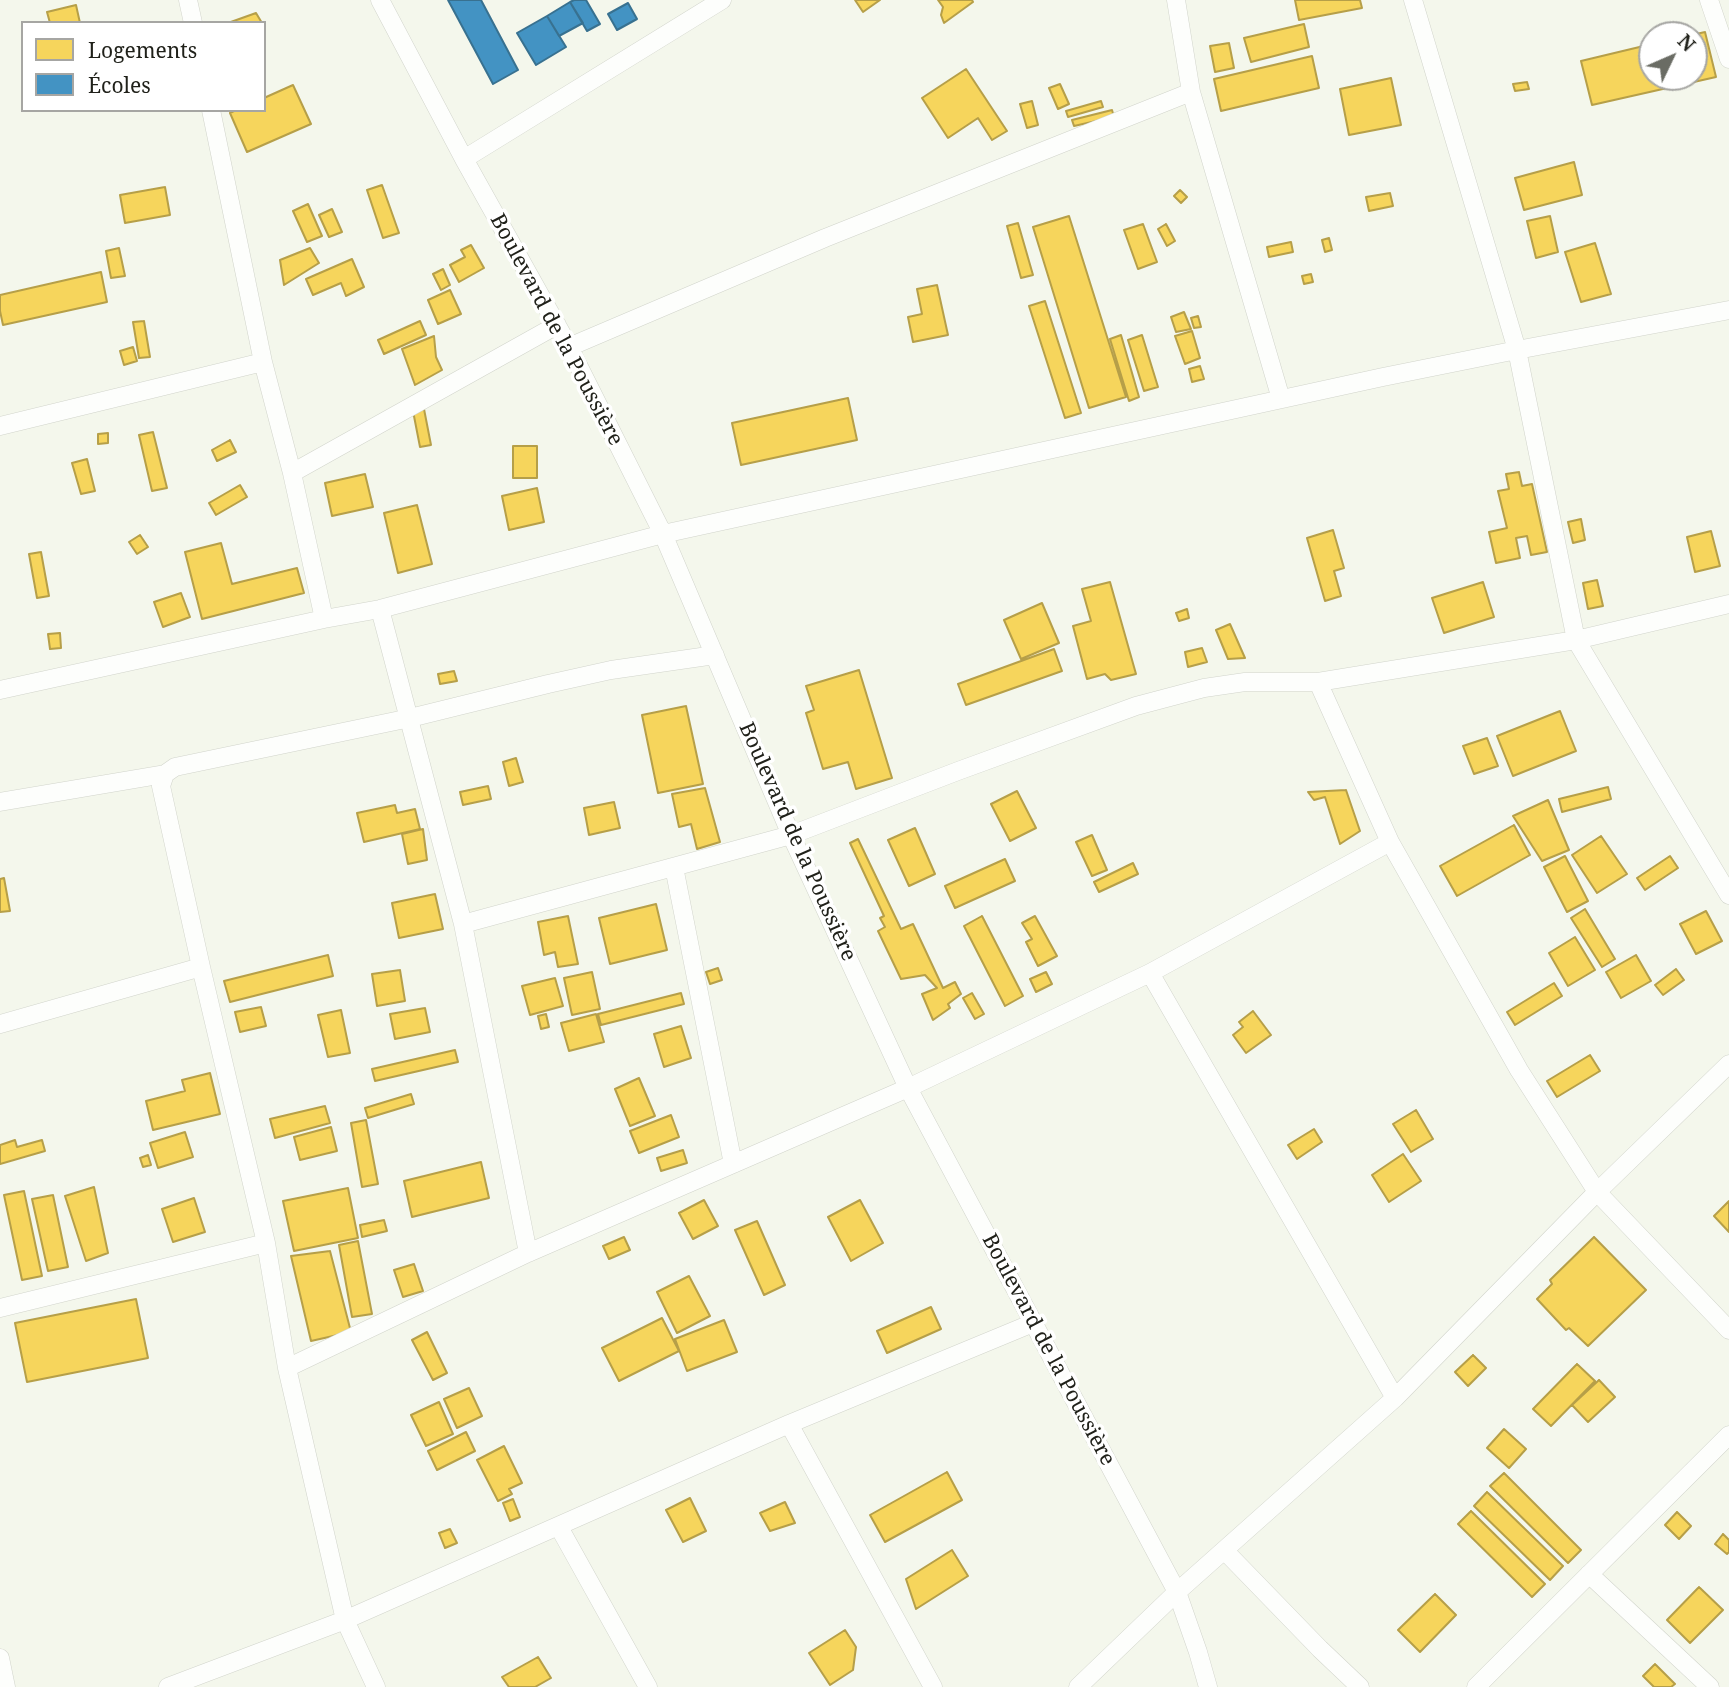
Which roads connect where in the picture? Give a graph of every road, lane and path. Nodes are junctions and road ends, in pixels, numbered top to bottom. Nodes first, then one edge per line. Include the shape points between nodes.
1 (188, 0) edge
2 (380, 0) edge
3 (722, 0) edge
4 (1176, 0) edge
5 (1413, 0) edge
6 (1709, 0) edge
7 (192, 21) edge
8 (1729, 59) edge
9 (1191, 92) junction
10 (211, 112) edge
11 (464, 159) junction
12 (1729, 310) edge
13 (557, 325) junction
14 (569, 347) junction
15 (1517, 350) junction
16 (263, 362) junction
17 (1281, 399) junction
18 (0, 426) edge
19 (292, 473) junction
20 (663, 534) junction
21 (1729, 604) edge
22 (380, 609) junction
23 (324, 619) junction
24 (1576, 640) junction
25 (715, 656) junction
26 (1318, 682) junction
27 (0, 690) edge
28 (410, 718) junction
29 (165, 774) junction
30 (0, 802) edge
31 (792, 835) junction
32 (1390, 842) junction
33 (674, 867) junction
34 (1729, 894) edge
35 (463, 924) junction
36 (201, 967) junction
37 (1150, 973) junction
38 (0, 1024) edge
39 (1729, 1064) edge
40 (908, 1088) junction
41 (733, 1164) junction
42 (1597, 1192) junction
43 (266, 1243) junction
44 (528, 1253) junction
45 (0, 1308) edge
46 (1033, 1323) junction
47 (1729, 1330) edge
48 (287, 1368) junction
49 (1395, 1398) junction
50 (789, 1424) junction
51 (1729, 1435) edge
52 (559, 1527) junction
53 (1224, 1550) junction
54 (1589, 1574) junction
55 (1177, 1592) junction
56 (345, 1620) junction
57 (0, 1658) edge
58 (6, 1687) edge
59 (168, 1687) edge
60 (376, 1687) edge
61 (648, 1687) edge
62 (933, 1687) edge
63 (1078, 1687) edge
64 (1208, 1687) edge
65 (1360, 1687) edge
66 (1476, 1687) edge
67 (1710, 1687) edge

1 - 7 street
2 - 11 street, Boulevard de la Poussière
3 - 11 street
4 - 9 street
5 - 15 street
6 - 8 street
9 - 14 street via 825,238
9 - 17 street
10 - 16 street
11 - 13 street, Boulevard de la Poussière
12 - 15 street
13 - 14 street, Boulevard de la Poussière
13 - 19 street
14 - 20 street, Boulevard de la Poussière
15 - 17 street
15 - 24 street
16 - 18 street
16 - 19 street
17 - 20 street
19 - 23 street
20 - 22 street
20 - 25 street, Boulevard de la Poussière
21 - 24 street
22 - 23 street
22 - 28 street
23 - 27 street
24 - 26 street
24 - 34 street
25 - 28 street via 611,670
25 - 31 street, Boulevard de la Poussière
26 - 31 street via 1245,682 1136,706
26 - 32 street
28 - 29 street via 175,768
28 - 35 street
29 - 30 street
29 - 36 street via 161,786
31 - 33 street
31 - 40 street, Boulevard de la Poussière
32 - 37 street
32 - 42 street via 1519,1070
33 - 35 street
33 - 41 street
35 - 44 street
36 - 38 street
36 - 43 street
37 - 40 street
37 - 49 street
39 - 42 street
40 - 41 street
40 - 46 street, Boulevard de la Poussière
41 - 44 street
42 - 47 street
42 - 49 street
43 - 45 street
43 - 48 street
44 - 48 street
46 - 50 street
46 - 55 street, Boulevard de la Poussière
48 - 56 street
49 - 53 street
50 - 52 street
50 - 62 street
51 - 54 street
52 - 56 street
52 - 61 street
53 - 55 street
53 - 65 street
54 - 66 street
54 - 67 street
55 - 63 street
55 - 64 street, Boulevard de la Poussière
56 - 59 street
56 - 60 street
57 - 58 street

